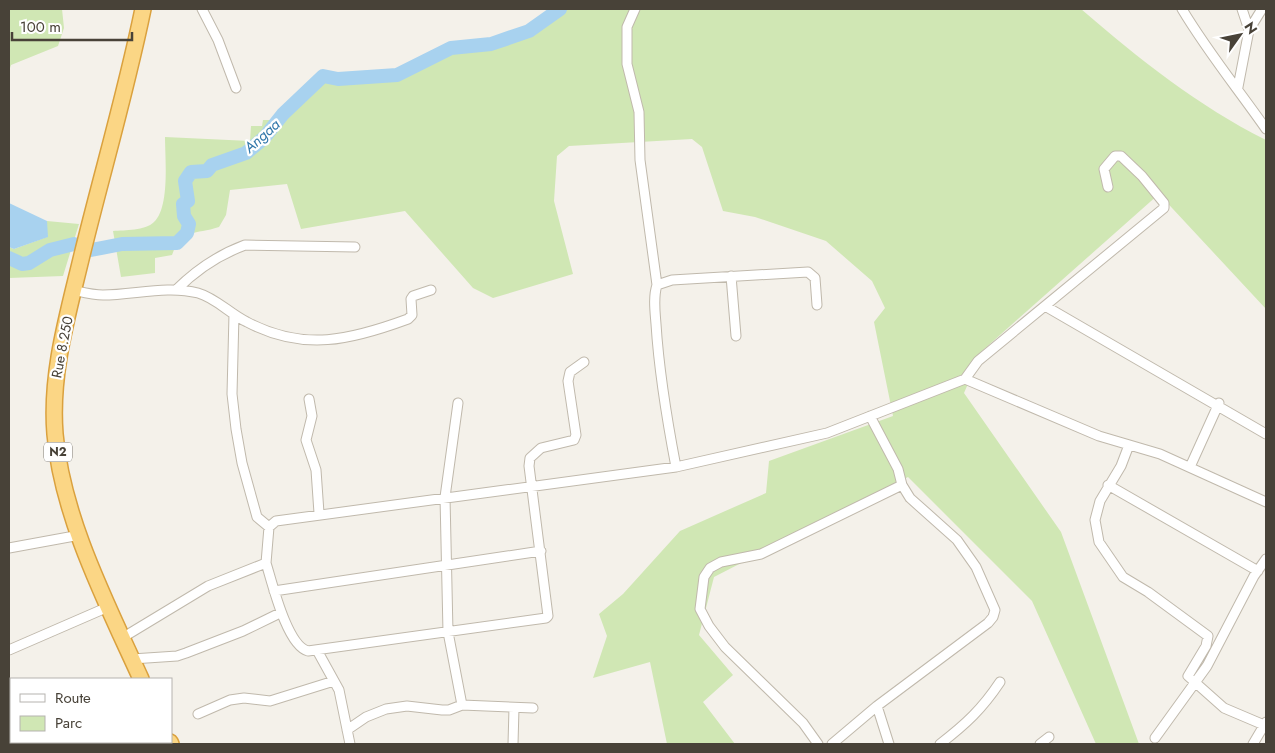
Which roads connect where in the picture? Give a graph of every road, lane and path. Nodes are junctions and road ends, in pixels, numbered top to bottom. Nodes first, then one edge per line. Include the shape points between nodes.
1 (143, 9) edge
2 (202, 9) edge
3 (635, 9) edge
4 (1182, 9) edge
5 (1242, 9) edge
6 (1262, 9) edge
7 (1249, 30) junction
8 (1238, 87) junction
9 (236, 88) dead end
10 (1266, 129) edge
11 (1108, 187) dead end
12 (355, 247) dead end
13 (731, 276) junction
14 (657, 285) junction
15 (72, 290) junction
16 (176, 290) junction
17 (432, 290) dead end
18 (817, 304) dead end
19 (1045, 306) junction
20 (234, 314) junction
21 (736, 336) dead end
22 (584, 362) dead end
23 (965, 379) junction
24 (309, 399) dead end
25 (458, 403) dead end
26 (1218, 404) junction
27 (870, 416) junction
28 (1266, 434) edge
29 (1129, 445) junction
30 (676, 467) junction
31 (1190, 467) junction
32 (902, 484) junction
33 (1108, 485) junction
34 (533, 487) junction
35 (445, 497) junction
36 (1266, 502) edge
37 (319, 513) junction
38 (269, 527) junction
39 (80, 535) junction
40 (9, 548) edge
41 (541, 551) junction
42 (1266, 559) edge
43 (266, 563) junction
44 (447, 566) junction
45 (1258, 571) junction
46 (274, 591) junction
47 (108, 606) junction
48 (280, 613) junction
49 (448, 632) junction
50 (122, 638) junction
51 (9, 650) edge
52 (318, 652) junction
53 (132, 659) junction
54 (141, 678) edge
55 (334, 681) junction
56 (1000, 682) dead end
57 (1196, 682) junction
58 (462, 705) junction
59 (877, 706) junction
60 (514, 708) junction
61 (533, 708) dead end
62 (198, 714) dead end
63 (1265, 723) edge
64 (348, 730) junction
65 (1049, 738) dead end
66 (1155, 738) dead end
67 (350, 744) edge
68 (513, 744) edge
69 (818, 744) edge
70 (832, 744) edge
71 (889, 744) edge
72 (940, 744) edge
73 (1040, 744) edge
74 (1253, 744) edge

1 - 15 highway, Rue 8.250 / N2 via 129,78
2 - 9 street
3 - 14 street via 628,27 627,64 639,112 640,160
4 - 8 street via 1204,46
5 - 7 street
6 - 7 street
7 - 8 street
8 - 10 street
11 - 19 street via 1104,170 1115,156 1121,156 1152,187 1164,208
12 - 16 street via 245,245 205,266
13 - 14 street via 672,280
13 - 18 street via 808,272 815,278
13 - 21 street
14 - 30 street via 654,292 663,396
15 - 16 street via 101,295
15 - 39 highway, Rue 8.250 / N2 via 53,396 60,464
16 - 20 street via 198,293
17 - 20 street via 413,296 412,315 408,319 370,333 321,342 273,333
19 - 23 street via 978,361
19 - 26 street
20 - 38 street via 232,394 240,455 256,517
22 - 34 street via 570,372 568,381 574,440 535,452 530,458
23 - 27 street
23 - 29 street via 1098,436
24 - 37 street via 312,416 306,440 316,470
25 - 35 street
26 - 28 street
26 - 31 street
27 - 30 street via 827,433
27 - 32 street via 898,468
29 - 31 street
29 - 33 street via 1121,466
30 - 34 street
31 - 36 street
32 - 59 street via 910,498 957,540 976,567 995,610 988,624
32 - 69 street via 761,554 721,562 710,568 704,577 700,609 709,626 725,647 803,723
33 - 45 street
33 - 57 street via 1095,520 1099,542 1123,577 1208,636 1206,646 1188,676
34 - 35 street
34 - 41 street
35 - 37 street
35 - 44 street
37 - 38 street via 276,521
38 - 43 street
39 - 40 street
39 - 47 highway, Rue 8.250 / N2
41 - 44 street
41 - 49 street via 546,618
42 - 45 street
43 - 46 street
43 - 50 street via 208,586
44 - 46 street
44 - 49 street
45 - 57 street
46 - 48 street
47 - 50 highway, Rue 8.250 / N2
47 - 51 street
48 - 52 street via 303,650
48 - 53 street via 186,653
49 - 52 street
49 - 58 street
50 - 53 highway, Rue 8.250 / N2
52 - 55 street
53 - 54 highway, Rue 8.250 / N2
55 - 62 street via 270,701 230,700
55 - 64 street
56 - 72 street via 974,718
57 - 63 street via 1224,708
57 - 66 street
58 - 60 street
58 - 64 street via 449,710 414,705 386,709 366,717
59 - 70 street
59 - 71 street
60 - 61 street
60 - 68 street
63 - 74 street
64 - 67 street
65 - 73 street

